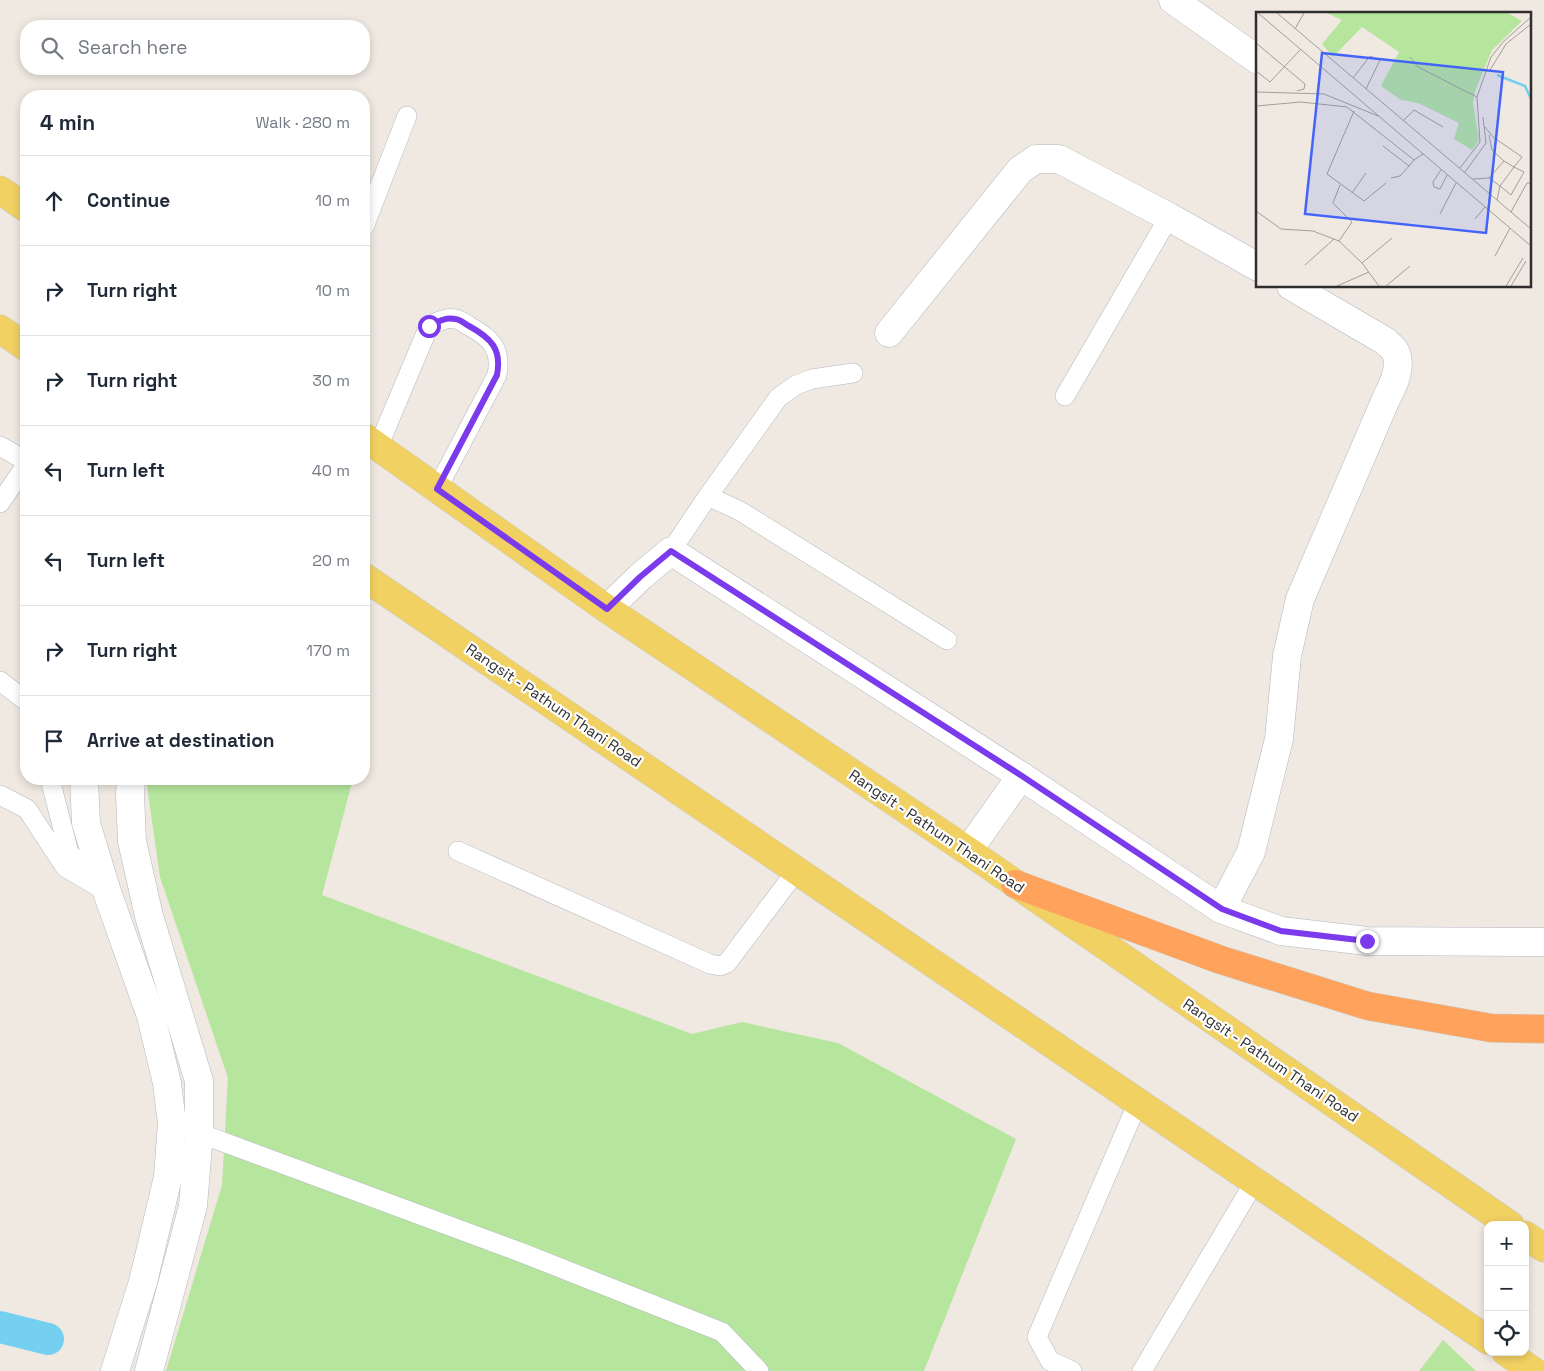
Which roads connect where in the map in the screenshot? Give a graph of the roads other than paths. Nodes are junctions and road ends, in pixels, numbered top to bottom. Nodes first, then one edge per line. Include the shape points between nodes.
1 (1173, 0) edge
2 (1256, 59) edge
3 (407, 116) dead end
4 (0, 190) edge
5 (20, 204) edge
6 (370, 212) edge
7 (1170, 217) junction
8 (1256, 266) edge
9 (1294, 288) edge
10 (0, 329) edge
11 (889, 333) dead end
12 (20, 343) edge
13 (853, 372) dead end
14 (1064, 396) dead end
15 (371, 442) edge
16 (0, 446) edge
17 (20, 459) edge
18 (20, 472) edge
19 (437, 489) junction
20 (708, 496) junction
21 (0, 503) edge
22 (671, 551) junction
23 (370, 580) edge
24 (607, 609) junction
25 (947, 640) dead end
26 (0, 681) edge
27 (20, 696) edge
28 (1022, 776) junction
29 (52, 785) edge
30 (84, 785) edge
31 (131, 785) edge
32 (0, 795) edge
33 (458, 850) dead end
34 (968, 851) junction
35 (797, 870) junction
36 (142, 883) junction
37 (1015, 884) junction
38 (107, 892) junction
39 (1222, 909) junction
40 (1544, 942) edge
41 (1544, 1029) edge
42 (1138, 1102) junction
43 (199, 1133) junction
44 (1255, 1181) junction
45 (1504, 1221) edge
46 (1529, 1238) edge
47 (1544, 1248) edge
48 (1484, 1337) edge
49 (1512, 1356) edge
50 (115, 1371) edge
51 (149, 1371) edge
52 (759, 1371) edge
53 (1072, 1371) edge
54 (1142, 1371) edge
55 (1534, 1371) edge

1 - 2 street
3 - 6 lane
4 - 5 main road
7 - 8 street
7 - 11 street via 1059,159 1036,159 1020,170
7 - 14 lane
9 - 39 street via 1385,341 1397,357 1396,380 1300,599 1287,656 1280,739 1251,852
10 - 12 main road
13 - 20 lane via 796,385 778,398
15 - 19 main road, Rangsit - Pathum Thani Road
15 - 19 lane via 429,326 442,319 456,318 484,334 497,350 497,375
16 - 17 lane
18 - 21 lane
19 - 24 main road, Rangsit - Pathum Thani Road
20 - 22 lane
20 - 25 lane via 740,511
22 - 24 street
22 - 28 street
23 - 35 main road, Rangsit - Pathum Thani Road
24 - 34 main road, Rangsit - Pathum Thani Road
26 - 27 lane
28 - 34 street
28 - 39 street
29 - 38 lane via 69,853
30 - 38 street via 86,823
31 - 36 street via 132,841
32 - 38 lane via 27,809 65,867
33 - 35 lane via 720,966 727,962
34 - 37 main road, Rangsit - Pathum Thani Road
35 - 42 main road, Rangsit - Pathum Thani Road
36 - 38 street
36 - 43 street via 199,1081
37 - 41 highway via 1221,960 1368,1006 1491,1028
37 - 45 main road, Rangsit - Pathum Thani Road
38 - 50 street via 151,1016 167,1083 172,1123 168,1177 143,1282
39 - 40 street via 1281,931 1367,941
42 - 44 main road, Rangsit - Pathum Thani Road
42 - 53 lane via 1038,1337 1050,1361
43 - 51 street via 193,1206
43 - 52 lane via 525,1254 722,1332
44 - 48 main road, Rangsit - Pathum Thani Road
44 - 54 lane
46 - 47 main road
49 - 55 main road

